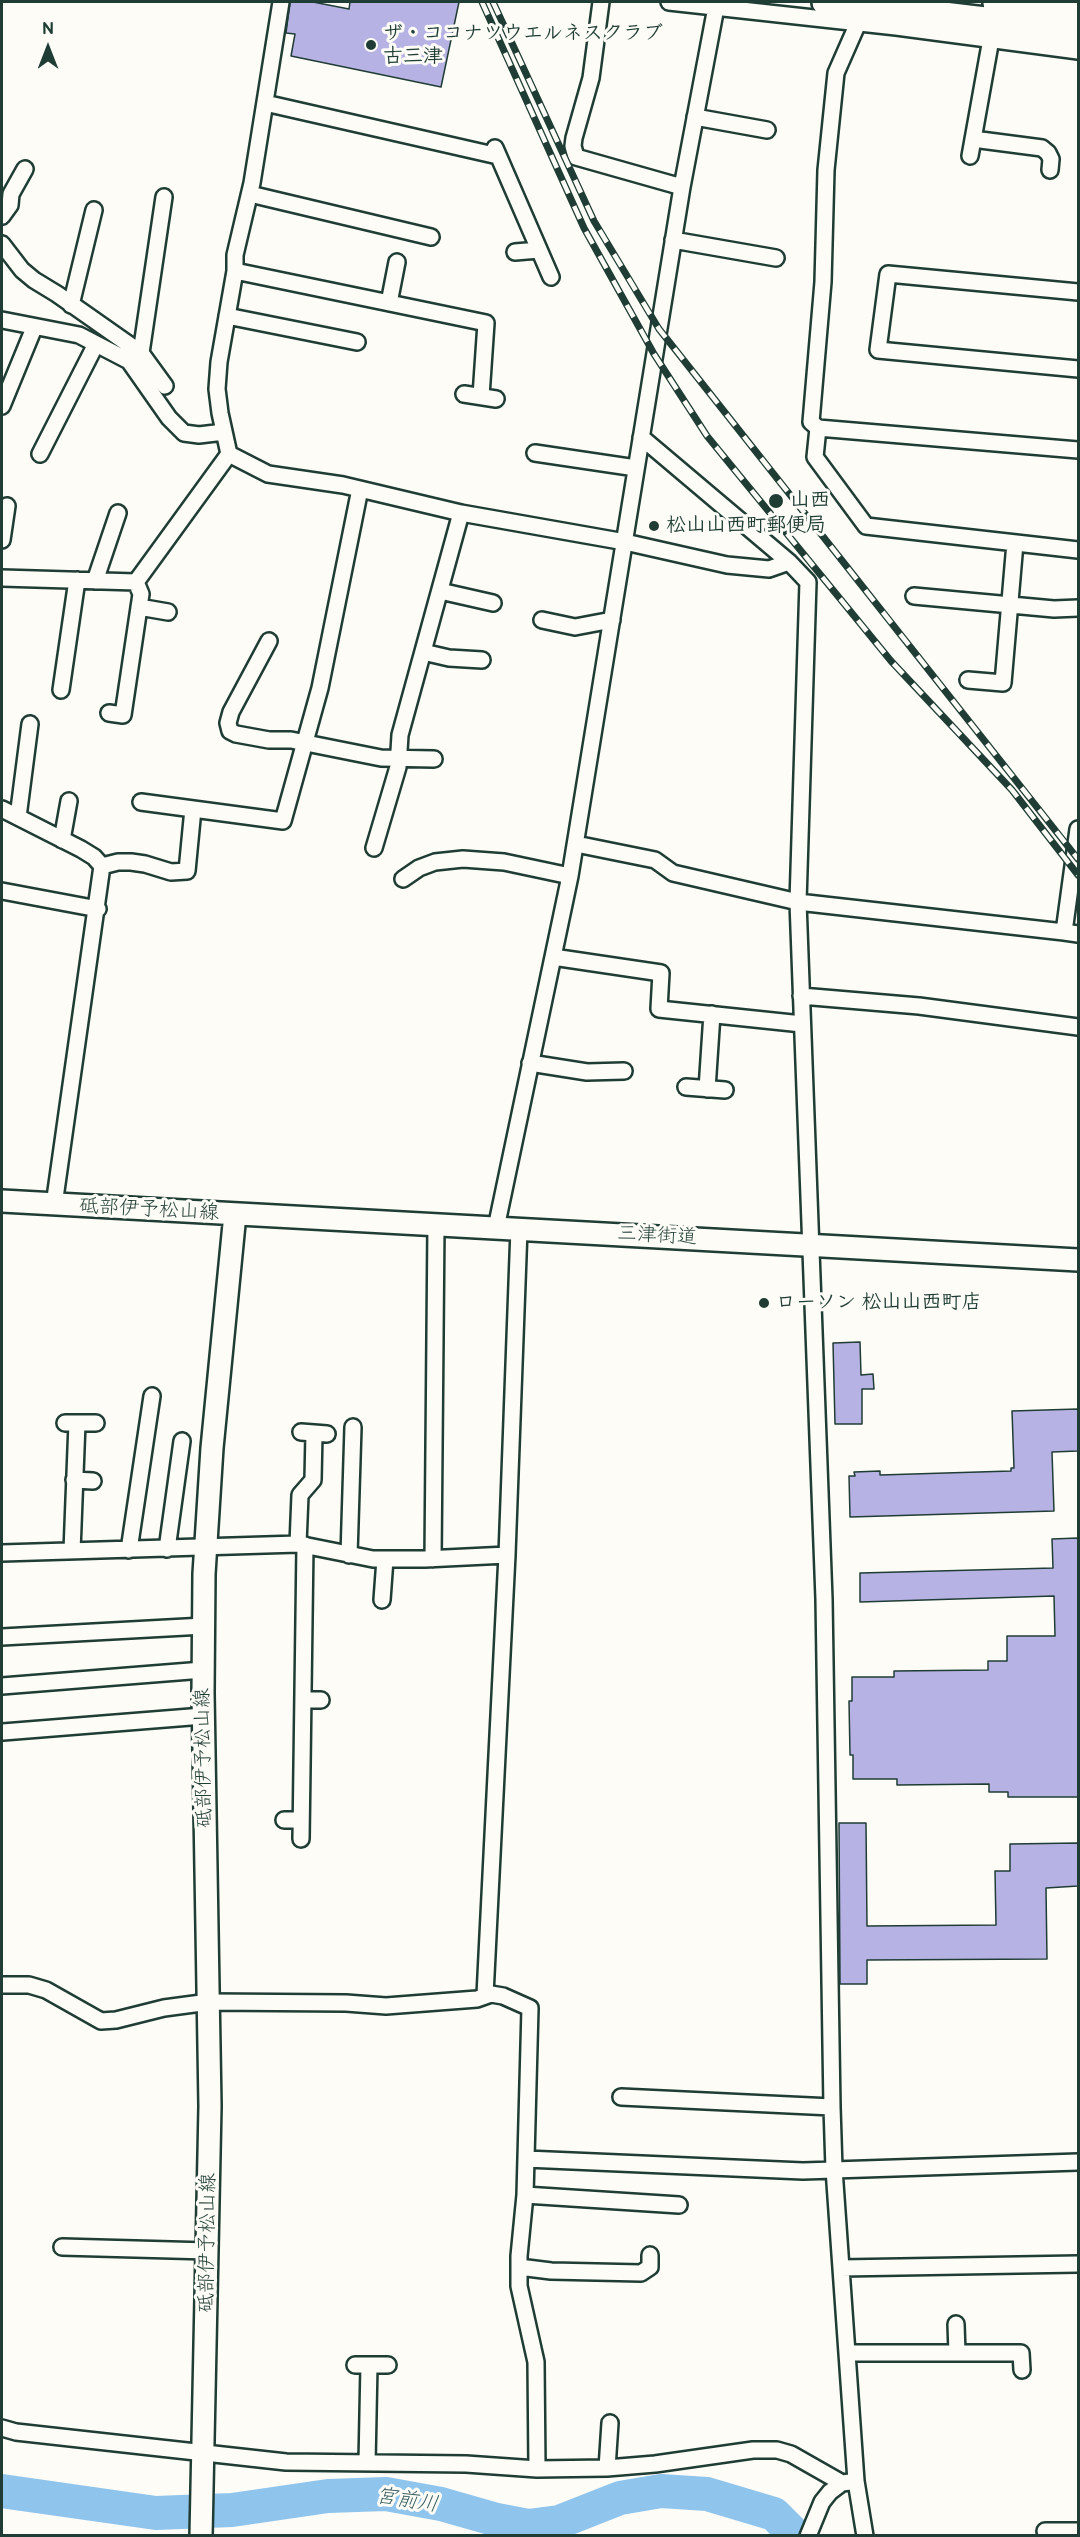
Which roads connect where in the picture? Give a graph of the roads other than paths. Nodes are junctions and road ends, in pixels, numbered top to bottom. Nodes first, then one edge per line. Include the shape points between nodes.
1 (281, 2) edge
2 (601, 2) edge
3 (669, 2) edge
4 (826, 2) edge
5 (978, 2) edge
6 (716, 4) edge
7 (1078, 12) edge
8 (858, 22) junction
9 (1078, 32) edge
10 (991, 39) junction
11 (1078, 51) edge
12 (265, 103) junction
13 (695, 117) junction
14 (767, 130) dead end
15 (973, 139) junction
16 (970, 156) dead end
17 (25, 169) dead end
18 (1050, 171) dead end
19 (682, 187) junction
20 (250, 194) junction
21 (164, 197) dead end
22 (94, 210) dead end
23 (2, 216) edge
24 (431, 237) dead end
25 (673, 240) junction
26 (2, 244) edge
27 (539, 250) junction
28 (515, 252) dead end
29 (776, 258) dead end
30 (397, 262) dead end
31 (235, 271) junction
32 (551, 277) dead end
33 (1078, 292) edge
34 (389, 303) junction
35 (71, 305) junction
36 (227, 316) junction
37 (2, 320) edge
38 (34, 328) junction
39 (357, 342) dead end
40 (96, 344) junction
41 (141, 352) junction
42 (1078, 369) edge
43 (165, 386) dead end
44 (464, 394) dead end
45 (2, 406) edge
46 (818, 428) junction
47 (224, 432) junction
48 (641, 437) junction
49 (1078, 450) edge
50 (535, 453) dead end
51 (40, 454) dead end
52 (230, 454) junction
53 (636, 468) junction
54 (360, 489) junction
55 (7, 506) dead end
56 (118, 513) dead end
57 (461, 513) junction
58 (2, 540) edge
59 (625, 542) junction
60 (1015, 543) junction
61 (1078, 550) edge
62 (789, 562) junction
63 (2, 578) edge
64 (77, 580) junction
65 (95, 581) junction
66 (136, 582) junction
67 (440, 591) junction
68 (914, 596) dead end
69 (492, 603) dead end
70 (1009, 604) junction
71 (139, 607) junction
72 (1078, 608) edge
73 (168, 612) dead end
74 (542, 620) dead end
75 (612, 620) junction
76 (269, 641) dead end
77 (423, 652) junction
78 (482, 660) dead end
79 (968, 680) dead end
80 (61, 690) dead end
81 (109, 713) dead end
82 (30, 724) dead end
83 (305, 743) junction
84 (399, 758) junction
85 (434, 759) dead end
86 (69, 801) dead end
87 (141, 802) dead end
88 (2, 809) edge
89 (193, 809) junction
90 (18, 817) junction
91 (1078, 829) edge
92 (62, 840) junction
93 (576, 844) junction
94 (374, 848) dead end
95 (102, 866) junction
96 (570, 876) junction
97 (403, 879) dead end
98 (2, 891) edge
99 (798, 902) junction
100 (98, 909) junction
101 (1071, 933) edge
102 (553, 957) junction
103 (801, 996) junction
104 (712, 1014) junction
105 (802, 1024) junction
106 (1078, 1027) edge
107 (530, 1063) junction
108 (624, 1071) dead end
109 (686, 1087) dead end
110 (707, 1089) junction
111 (725, 1090) dead end
112 (2, 1201) edge
113 (54, 1205) junction
114 (234, 1214) junction
115 (436, 1224) junction
116 (496, 1228) junction
117 (519, 1229) junction
118 (810, 1245) junction
119 (1078, 1260) edge
120 (152, 1396) dead end
121 (96, 1423) dead end
122 (353, 1427) dead end
123 (314, 1433) dead end
124 (182, 1441) dead end
125 (74, 1480) junction
126 (93, 1481) dead end
127 (301, 1545) junction
128 (206, 1548) junction
129 (167, 1549) junction
130 (129, 1550) junction
131 (72, 1551) junction
132 (2, 1552) edge
133 (349, 1555) junction
134 (507, 1555) junction
135 (385, 1559) junction
136 (433, 1559) junction
137 (382, 1600) dead end
138 (204, 1626) junction
139 (2, 1637) edge
140 (203, 1670) junction
141 (2, 1686) edge
142 (303, 1700) junction
143 (321, 1700) dead end
144 (203, 1716) junction
145 (3, 1732) dead end
146 (284, 1820) dead end
147 (301, 1820) junction
148 (301, 1839) dead end
149 (2, 1985) edge
150 (484, 1995) junction
151 (209, 2002) junction
152 (621, 2097) dead end
153 (832, 2107) junction
154 (526, 2159) junction
155 (1078, 2163) edge
156 (834, 2169) junction
157 (525, 2195) junction
158 (680, 2205) dead end
159 (62, 2247) dead end
160 (208, 2251) junction
161 (650, 2255) dead end
162 (1078, 2264) edge
163 (519, 2267) junction
164 (841, 2268) junction
165 (956, 2324) dead end
166 (847, 2353) junction
167 (957, 2353) junction
168 (388, 2365) dead end
169 (1022, 2370) dead end
170 (610, 2423) dead end
171 (2, 2428) edge
172 (203, 2453) junction
173 (367, 2463) junction
174 (607, 2468) junction
175 (537, 2469) junction
176 (849, 2482) junction
177 (1045, 2530) dead end
178 (1078, 2531) edge
179 (201, 2533) edge
180 (808, 2535) edge
181 (865, 2535) edge

1 - 12 street
2 - 19 street via 591,78 574,138 576,157
3 - 6 street
4 - 9 highway
5 - 7 highway
6 - 8 street
6 - 13 street
8 - 10 street
8 - 46 street via 836,73 826,170 823,282 811,422
10 - 11 street
10 - 15 street
12 - 20 street
12 - 27 street via 497,152
13 - 14 street
13 - 19 street
15 - 16 street
15 - 18 street via 1042,148 1051,159
17 - 23 street
19 - 25 street
20 - 24 street
20 - 31 street via 235,255
21 - 41 street
22 - 35 street
25 - 29 street
25 - 48 street
26 - 35 street via 22,270
27 - 28 street
27 - 32 street
30 - 34 street
31 - 34 street
31 - 36 street
33 - 42 street via 888,274 878,350
34 - 44 street via 486,322 489,398
35 - 41 street
36 - 39 street
36 - 47 street via 217,389
37 - 38 street
38 - 40 street via 79,335
38 - 45 street
40 - 47 street via 129,361 169,418 184,432
40 - 51 street
41 - 43 street
46 - 49 street
46 - 60 street via 815,457 866,526
47 - 52 street
48 - 53 street
48 - 62 street
50 - 53 street
52 - 54 street via 268,474
52 - 66 street
53 - 59 street
54 - 57 street
54 - 83 street via 320,688
55 - 58 street
56 - 65 street
57 - 59 street
57 - 67 street
59 - 62 street via 748,569 769,569
59 - 75 street
60 - 61 street
60 - 70 street
62 - 99 street via 808,582
63 - 64 street
64 - 65 street
64 - 80 street
65 - 66 street
66 - 71 street via 141,594
67 - 69 street
67 - 77 street
68 - 70 street
70 - 72 street
70 - 79 street via 1003,683
71 - 73 street
71 - 81 street via 123,715
74 - 75 street via 575,627
75 - 93 street
76 - 83 street via 231,712 230,731
77 - 78 street
77 - 84 street via 400,735
82 - 90 street
83 - 84 street
83 - 89 street via 283,821
84 - 85 street
84 - 94 street
86 - 92 street
87 - 89 street
88 - 90 street
89 - 95 street via 187,871 171,872 131,862
90 - 92 street
91 - 101 street
92 - 95 street via 94,857
93 - 96 street
93 - 99 street via 655,860 673,873
95 - 100 street
96 - 97 street via 504,862 463,859 435,862
96 - 102 street
98 - 100 street
99 - 101 street
99 - 103 street
100 - 113 street
102 - 104 street via 661,973 659,1009
102 - 107 street
103 - 105 street
103 - 106 street via 919,1006
104 - 105 street
104 - 110 street
105 - 118 street
107 - 108 street via 587,1072
107 - 116 street
109 - 110 street
110 - 111 street
112 - 113 main road, 砥部伊予松山線
113 - 114 main road, 砥部伊予松山線
114 - 115 main road, 三津街道
114 - 128 main road, 砥部伊予松山線
115 - 116 main road, 三津街道
115 - 136 street
116 - 117 main road, 三津街道
117 - 118 main road, 三津街道
117 - 134 street
118 - 119 main road, 三津街道
118 - 153 street via 824,1599
120 - 130 street
121 - 125 street via 71,1423
122 - 133 street
123 - 127 street via 313,1480 300,1495
124 - 129 street
125 - 126 street
125 - 131 street
127 - 128 street
127 - 133 street
127 - 142 street
128 - 129 street
128 - 138 main road, 砥部伊予松山線
129 - 130 street
130 - 131 street
131 - 132 street
133 - 135 street
134 - 136 street
134 - 150 street
135 - 136 street
135 - 137 street
138 - 139 street
138 - 140 main road, 砥部伊予松山線
140 - 141 street
140 - 144 main road, 砥部伊予松山線
142 - 143 street
142 - 147 street
144 - 145 street
144 - 151 main road, 砥部伊予松山線
146 - 147 street
147 - 148 street
149 - 151 street via 46,1989 101,2021
150 - 151 street via 477,1999 386,2006
150 - 154 street via 503,1996 530,2008
151 - 160 main road, 砥部伊予松山線
152 - 153 street
153 - 156 street
154 - 156 street via 803,2171
154 - 157 street
155 - 156 street
156 - 164 street
157 - 158 street
157 - 163 street
159 - 160 street
160 - 172 main road, 砥部伊予松山線
161 - 163 street via 650,2267 641,2273
162 - 164 street
163 - 175 street via 522,2304 536,2362
164 - 166 street
165 - 167 street
166 - 167 street
166 - 176 street
167 - 169 street via 1021,2353
168 - 173 street via 362,2365
170 - 174 street
171 - 172 street
172 - 173 street via 286,2462
172 - 179 main road, 砥部伊予松山線
173 - 175 street
174 - 175 street
174 - 176 street via 753,2450 777,2451
176 - 180 street via 830,2492 822,2502
176 - 181 street
177 - 178 street

